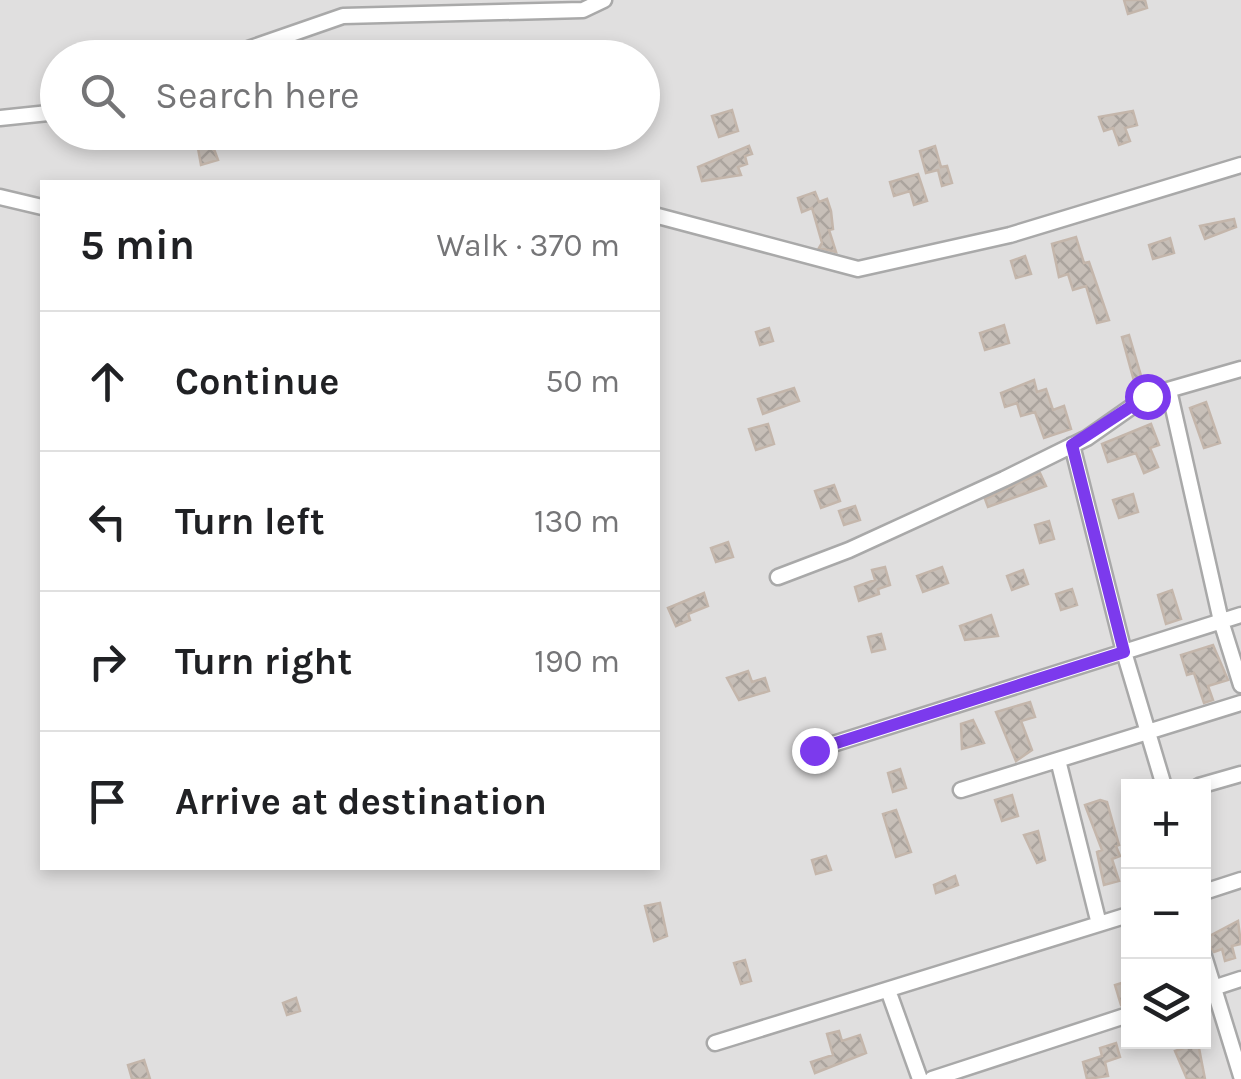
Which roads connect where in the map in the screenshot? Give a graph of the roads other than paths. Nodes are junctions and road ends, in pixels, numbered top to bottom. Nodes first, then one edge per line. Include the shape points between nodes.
1 (604, 0) edge
2 (274, 40) edge
3 (40, 114) edge
4 (0, 118) edge
5 (1241, 165) edge
6 (0, 197) edge
7 (40, 207) edge
8 (660, 217) edge
9 (1241, 369) edge
10 (1169, 390) junction
11 (1072, 445) junction
12 (778, 577) dead end
13 (1241, 615) edge
14 (1222, 621) junction
15 (1124, 652) junction
16 (1241, 686) edge
17 (1241, 703) edge
18 (1148, 732) junction
19 (814, 750) dead end
20 (1058, 760) junction
21 (1241, 774) edge
22 (1162, 779) edge
23 (1211, 783) edge
24 (961, 790) dead end
25 (1241, 880) edge
26 (1211, 890) edge
27 (1121, 917) edge
28 (1098, 924) junction
29 (1241, 979) edge
30 (1211, 988) edge
31 (888, 990) junction
32 (1211, 997) edge
33 (1121, 1018) edge
34 (715, 1043) dead end
35 (1241, 1076) edge
36 (920, 1079) edge
37 (932, 1079) edge

1 - 2 street via 583,10 344,16
3 - 4 street
5 - 8 street via 1010,235 858,268
6 - 7 street
9 - 10 street
10 - 11 street via 1147,396
10 - 14 street
11 - 12 street
11 - 15 street
13 - 14 street
14 - 15 street
14 - 16 street
15 - 18 street
15 - 19 street
17 - 18 street
18 - 20 street
18 - 22 street
20 - 24 street
20 - 28 street
21 - 23 street
25 - 26 street
27 - 28 street
28 - 31 street
29 - 30 street
31 - 34 street
31 - 36 street
32 - 35 street
33 - 37 street

